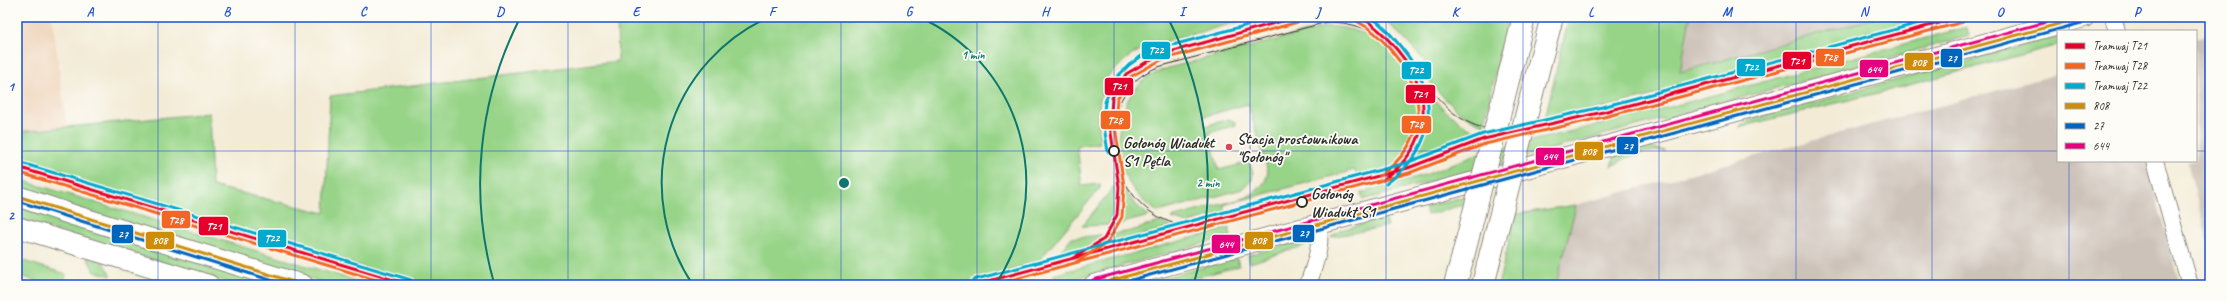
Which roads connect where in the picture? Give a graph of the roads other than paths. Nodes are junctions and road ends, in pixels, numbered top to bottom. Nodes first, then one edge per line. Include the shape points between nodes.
1 (1524, 17) edge
2 (1552, 17) edge
3 (2084, 17) edge
4 (2113, 17) edge
5 (2117, 30) edge
6 (2155, 162) edge
7 (17, 196) edge
8 (1318, 224) junction
9 (17, 227) edge
10 (209, 285) edge
11 (303, 285) edge
12 (1094, 285) edge
13 (1308, 285) edge
14 (1455, 285) edge
15 (1483, 285) edge
16 (2190, 285) edge

1 - 14 highway, bridge
2 - 15 highway, bridge
3 - 8 street
4 - 5 street
6 - 16 street
7 - 11 street via 68,214
8 - 12 street
8 - 13 street via 1320,246
9 - 10 street

